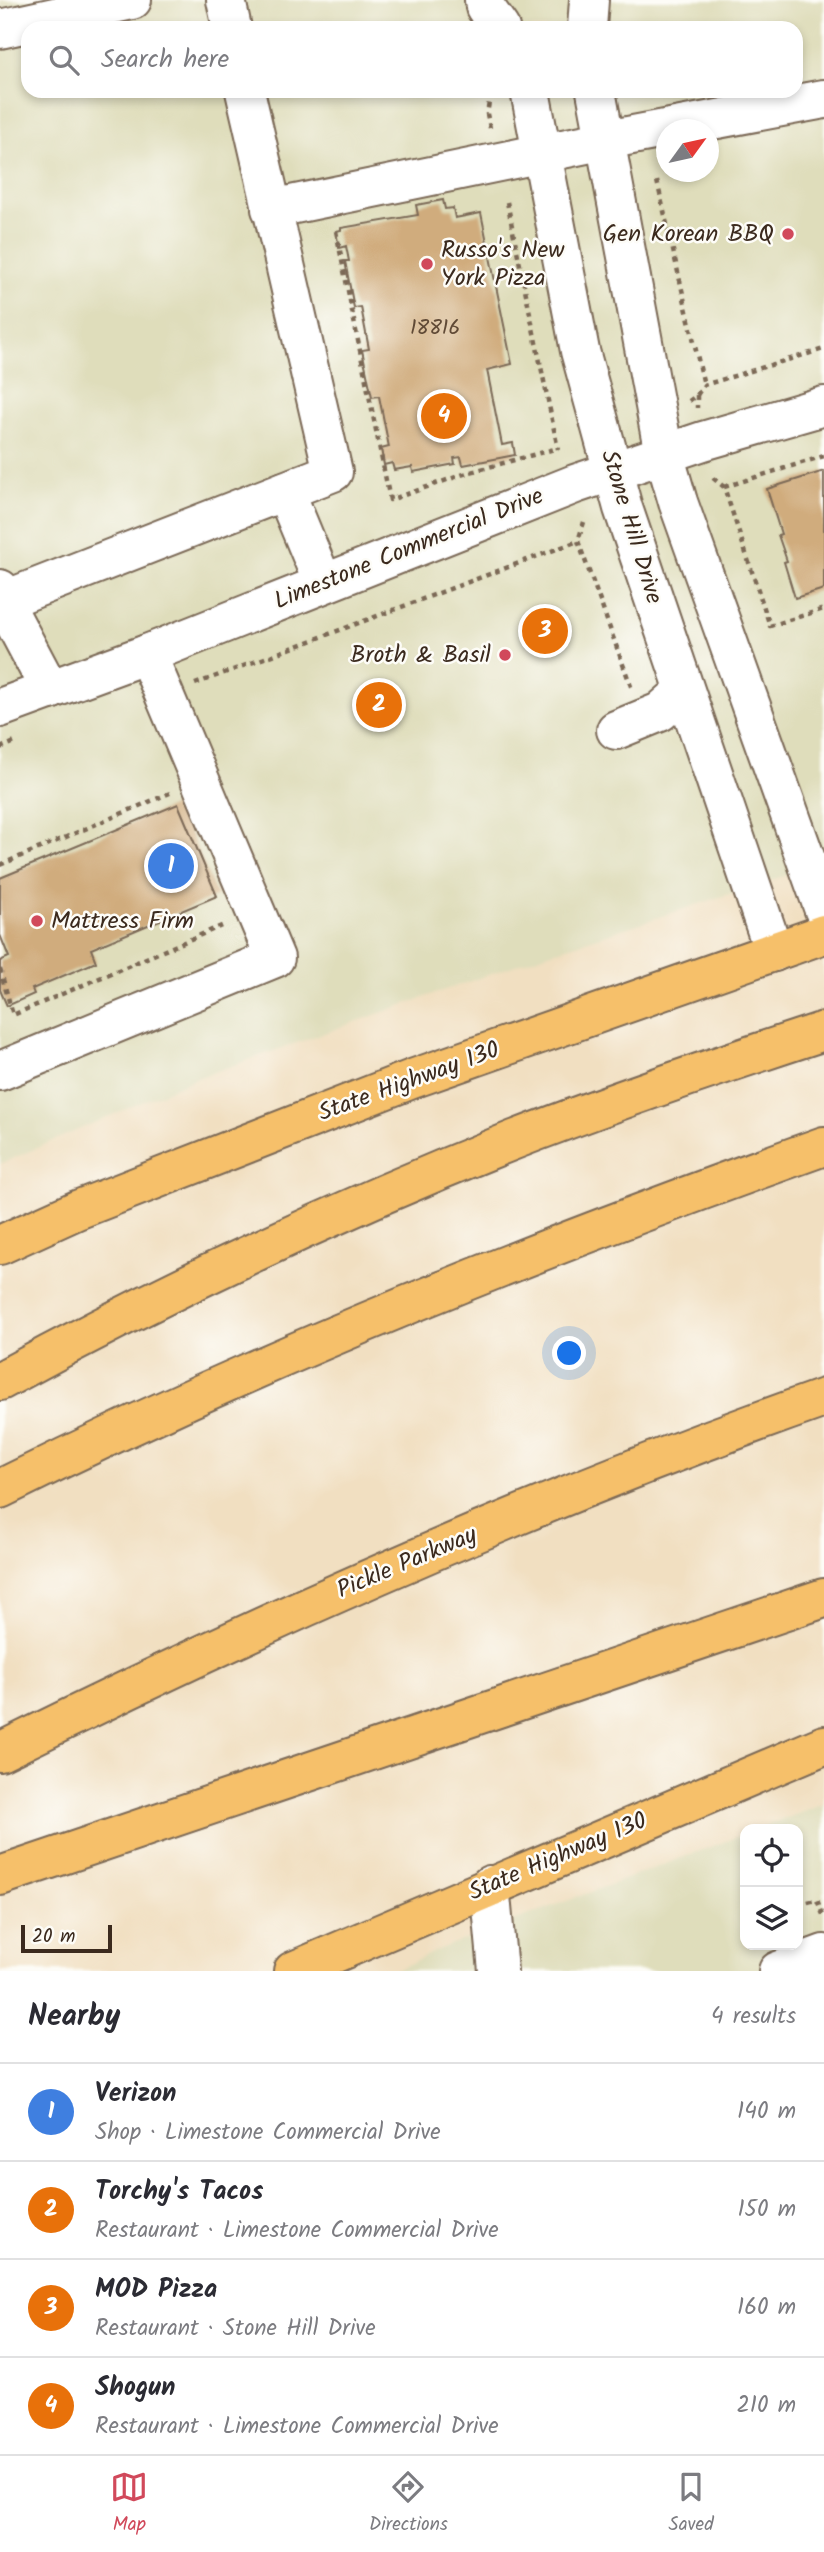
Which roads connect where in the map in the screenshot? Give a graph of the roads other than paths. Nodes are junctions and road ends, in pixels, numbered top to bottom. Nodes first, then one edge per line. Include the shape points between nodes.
1 (132, 0) edge
2 (226, 0) edge
3 (484, 0) edge
4 (589, 0) edge
5 (36, 21) edge
6 (230, 21) edge
7 (495, 21) edge
8 (588, 21) edge
9 (21, 24) edge
10 (0, 29) edge
11 (247, 98) edge
12 (531, 98) edge
13 (597, 98) edge
14 (824, 99) edge
15 (606, 140) junction
16 (541, 154) junction
17 (271, 209) junction
18 (824, 405) edge
19 (664, 454) junction
20 (613, 471) junction
21 (285, 491) junction
22 (323, 583) junction
23 (1, 597) edge
24 (147, 654) junction
25 (50, 690) junction
26 (684, 691) junction
27 (0, 708) edge
28 (616, 730) dead end
29 (824, 910) edge
30 (824, 934) edge
31 (774, 952) junction
32 (824, 1031) edge
33 (0, 1070) edge
34 (824, 1146) edge
35 (0, 1245) edge
36 (0, 1381) edge
37 (824, 1398) edge
38 (0, 1489) edge
39 (824, 1598) edge
40 (824, 1745) edge
41 (0, 1752) edge
42 (0, 1875) edge
43 (490, 1885) junction
44 (824, 1954) edge
45 (293, 1971) edge
46 (498, 1971) edge
47 (778, 1971) edge

1 - 5 street
2 - 6 street
3 - 7 street
4 - 8 street
9 - 10 street
11 - 17 street
12 - 16 street, Stone Hill Drive
13 - 15 street
14 - 15 street
15 - 16 street
15 - 19 street
16 - 17 street
16 - 20 street, Stone Hill Drive via 580,351
17 - 21 street via 333,472
18 - 19 street, Limestone Commercial Drive
19 - 20 street, Limestone Commercial Drive
19 - 29 street
20 - 22 street, Limestone Commercial Drive
20 - 26 street, Stone Hill Drive
21 - 22 street
21 - 23 street
22 - 24 street, Limestone Commercial Drive
23 - 25 street
24 - 25 street, Limestone Commercial Drive
24 - 33 street via 275,958
25 - 27 street, Limestone Commercial Drive
26 - 28 street via 660,712
26 - 31 street, Stone Hill Drive
30 - 31 main road, State Highway 130
31 - 35 main road, State Highway 130 via 412,1079 77,1210
32 - 36 main road via 539,1131 347,1211 194,1282
34 - 38 main road via 467,1279 265,1365
37 - 41 main road, Pickle Parkway via 577,1491 387,1570 159,1673
39 - 42 main road
40 - 43 main road, State Highway 130
43 - 45 main road, State Highway 130
43 - 46 street
44 - 47 street

